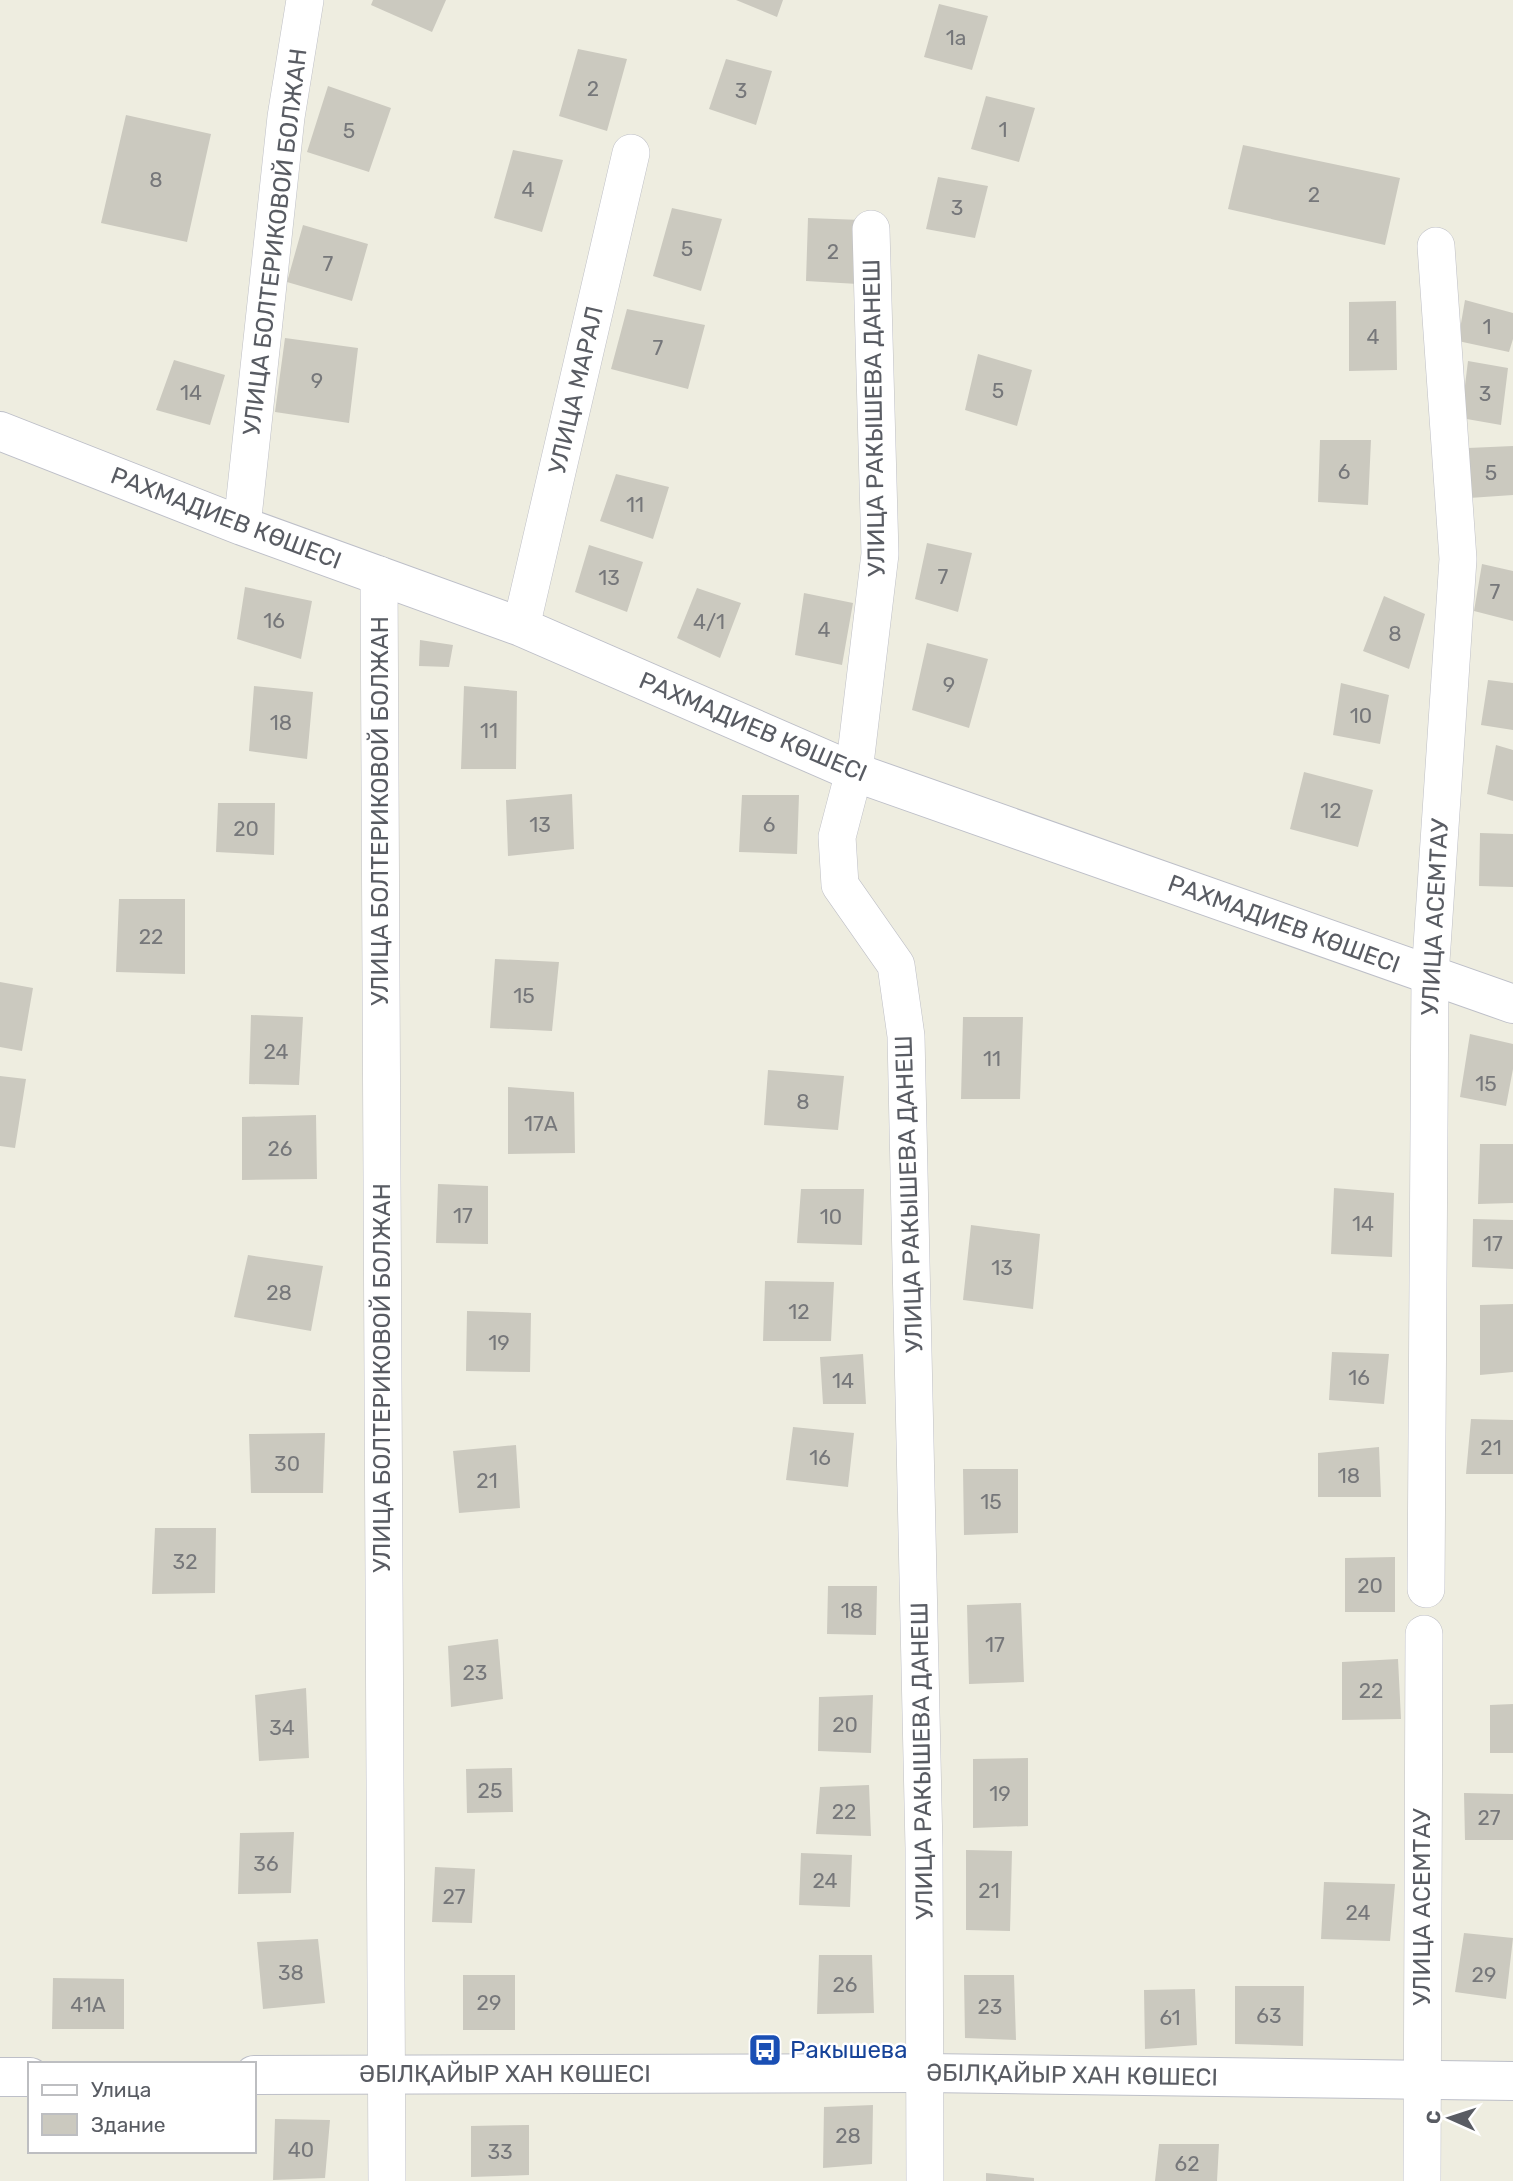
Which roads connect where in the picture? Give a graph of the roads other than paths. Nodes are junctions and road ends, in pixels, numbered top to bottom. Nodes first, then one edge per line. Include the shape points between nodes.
1 (305, 0) edge
2 (631, 153) dead end
3 (871, 229) dead end
4 (1436, 246) dead end
5 (0, 431) edge
6 (242, 526) junction
7 (379, 575) junction
8 (521, 627) junction
9 (855, 772) junction
10 (1430, 976) junction
11 (1513, 1004) edge
12 (1426, 1589) dead end
13 (1424, 1634) dead end
14 (926, 2073) junction
15 (386, 2074) junction
16 (256, 2075) edge
17 (0, 2077) edge
18 (28, 2077) edge
19 (1422, 2080) junction
20 (1513, 2081) edge
21 (387, 2181) edge
22 (925, 2181) edge
23 (1422, 2181) edge

1 - 6 street, УЛИЦА БОЛТЕРИКОВОЙ БОЛЖАН via 286,117
2 - 8 street, УЛИЦА МАРАЛ
3 - 9 street, УЛИЦА РАКЫШЕВА ДАНЕШ via 880,554
4 - 10 street, УЛИЦА АСЕМТАУ via 1458,559
5 - 6 street, РАХМАДИЕВ КӨШЕСІ
6 - 7 street, РАХМАДИЕВ КӨШЕСІ
7 - 8 street, РАХМАДИЕВ КӨШЕСІ
7 - 15 street, УЛИЦА БОЛТЕРИКОВОЙ БОЛЖАН
8 - 9 street, РАХМАДИЕВ КӨШЕСІ
9 - 10 street, РАХМАДИЕВ КӨШЕСІ
9 - 14 street, УЛИЦА РАКЫШЕВА ДАНЕШ via 837,837 840,885 896,965 906,1035
10 - 11 street, РАХМАДИЕВ КӨШЕСІ
10 - 12 street, УЛИЦА АСЕМТАУ
13 - 19 street, УЛИЦА АСЕМТАУ
14 - 15 street, ӘБІЛҚАЙЫР ХАН КӨШЕСІ
14 - 19 street, ӘБІЛҚАЙЫР ХАН КӨШЕСІ
14 - 22 street, УЛИЦА РАКЫШЕВА ДАНЕШ
15 - 16 street, ӘБІЛҚАЙЫР ХАН КӨШЕСІ
15 - 21 street, УЛИЦА БОЛТЕРИКОВОЙ БОЛЖАН
17 - 18 street
19 - 20 street, ӘБІЛҚАЙЫР ХАН КӨШЕСІ
19 - 23 street, УЛИЦА АСЕМТАУ

